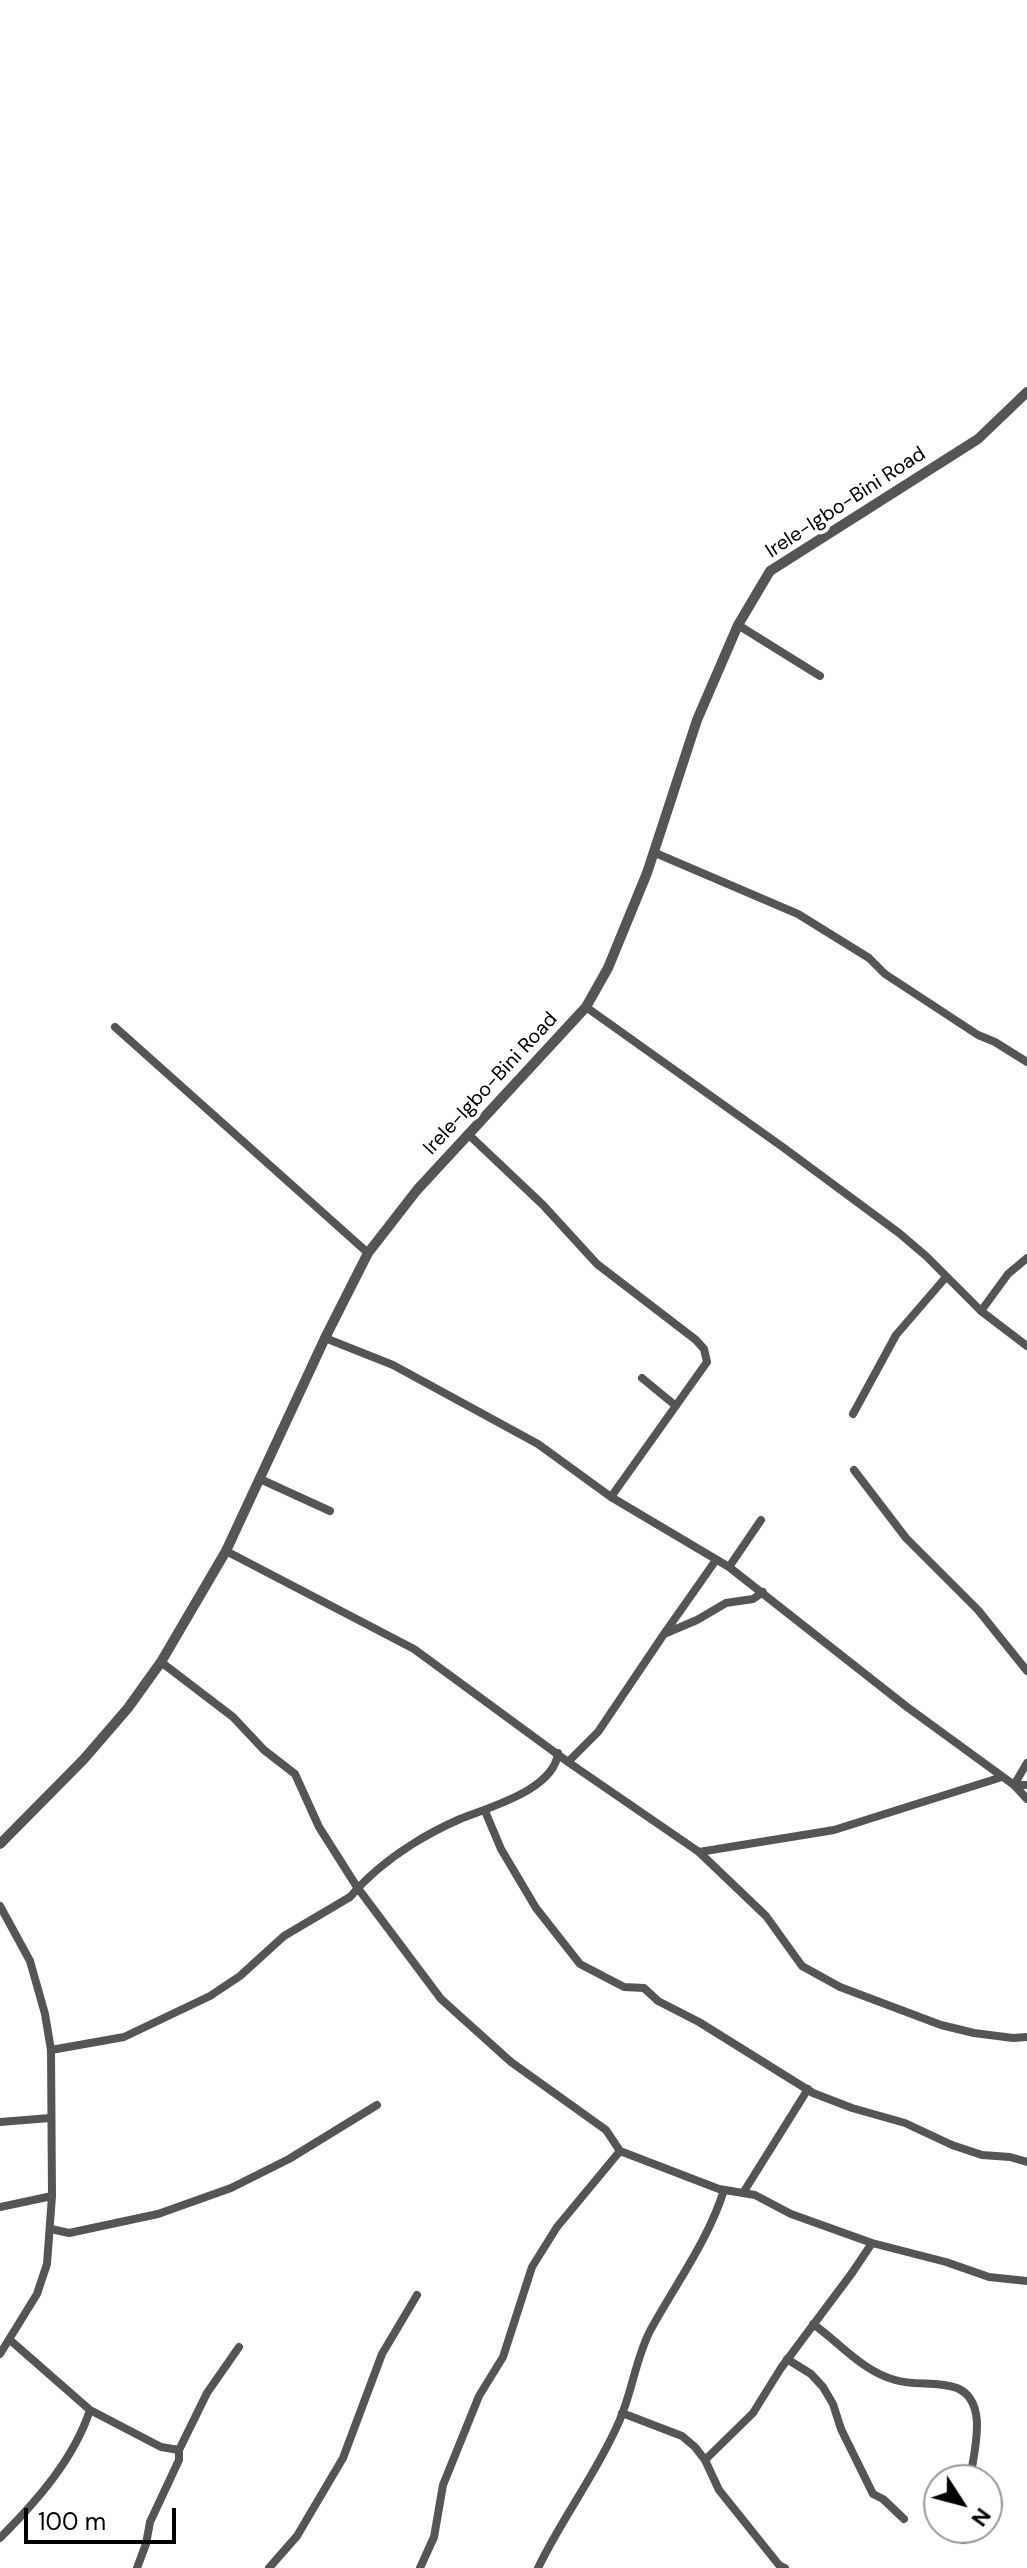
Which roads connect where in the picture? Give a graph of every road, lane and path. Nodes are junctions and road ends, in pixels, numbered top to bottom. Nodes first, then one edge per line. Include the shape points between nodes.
1 (1027, 392) edge
2 (738, 625) junction
3 (820, 676) dead end
4 (653, 852) junction
5 (586, 1007) junction
6 (115, 1027) dead end
7 (1027, 1062) edge
8 (468, 1134) junction
9 (368, 1253) junction
10 (1027, 1258) edge
11 (946, 1277) junction
12 (981, 1311) junction
13 (325, 1338) junction
14 (1027, 1346) edge
15 (642, 1378) dead end
16 (676, 1406) junction
17 (853, 1414) dead end
18 (854, 1470) dead end
19 (260, 1479) junction
20 (611, 1497) junction
21 (330, 1511) dead end
22 (761, 1520) dead end
23 (226, 1551) junction
24 (716, 1560) junction
25 (729, 1567) junction
26 (763, 1592) junction
27 (664, 1634) junction
28 (161, 1662) junction
29 (1027, 1671) edge
30 (558, 1753) junction
31 (568, 1762) junction
32 (1027, 1763) edge
33 (1002, 1777) junction
34 (1014, 1785) junction
35 (1027, 1785) edge
36 (1027, 1799) edge
37 (485, 1811) junction
38 (0, 1844) edge
39 (699, 1852) junction
40 (357, 1887) junction
41 (0, 1906) edge
42 (1027, 2037) edge
43 (51, 2050) junction
44 (808, 2089) junction
45 (377, 2105) dead end
46 (50, 2118) junction
47 (0, 2122) edge
48 (620, 2151) junction
49 (1027, 2162) edge
50 (724, 2190) junction
51 (743, 2193) junction
52 (52, 2196) junction
53 (0, 2207) edge
54 (51, 2229) junction
55 (872, 2243) junction
56 (1027, 2281) edge
57 (417, 2295) dead end
58 (813, 2324) junction
59 (10, 2340) junction
60 (239, 2347) dead end
61 (0, 2354) edge
62 (787, 2359) junction
63 (90, 2410) junction
64 (622, 2413) junction
65 (179, 2450) junction
66 (705, 2460) junction
67 (972, 2464) edge
68 (904, 2519) dead end
69 (0, 2538) edge
70 (137, 2568) edge
71 (269, 2568) edge
72 (420, 2568) edge
73 (538, 2568) edge
74 (785, 2568) edge

1 - 2 street, Irele-Igbo-Bini Road via 978,439 770,571
2 - 3 street
2 - 4 street, Irele-Igbo-Bini Road via 697,720
4 - 5 street, Irele-Igbo-Bini Road via 608,968
4 - 7 street via 798,914
5 - 8 street, Irele-Igbo-Bini Road
5 - 11 street via 899,1233
6 - 9 street
8 - 9 street, Irele-Igbo-Bini Road
8 - 16 street via 597,1264 704,1349 707,1362
9 - 13 street, Irele-Igbo-Bini Road
10 - 12 street
11 - 12 street
11 - 17 street via 896,1335
12 - 14 street
13 - 19 street, Irele-Igbo-Bini Road
13 - 20 street via 393,1365 527,1437
15 - 16 street
16 - 20 street
18 - 29 street via 906,1538 978,1610
19 - 21 street
19 - 23 street, Irele-Igbo-Bini Road
20 - 24 street
22 - 25 street
23 - 28 street, Irele-Igbo-Bini Road
23 - 30 street via 414,1649
24 - 25 street
24 - 27 street
25 - 26 street
26 - 27 street via 726,1603
26 - 33 street
27 - 31 street via 598,1732
28 - 38 street, Irele-Igbo-Bini Road via 84,1759
28 - 40 street via 295,1774 319,1827
30 - 31 street
30 - 37 street via 544,1779
31 - 39 street
32 - 34 street
33 - 34 street
33 - 39 street via 834,1830
34 - 35 street
34 - 36 street
37 - 40 street via 412,1844
37 - 44 street via 536,1908 580,1964 624,1987 644,1988
39 - 42 street via 766,1916 802,1966 840,1987 941,2025
40 - 43 street via 350,1897 284,1936 210,1996 124,2037
40 - 48 street via 441,1999 511,2062 606,2130
41 - 43 street via 30,1961
43 - 46 street
44 - 49 street via 972,2152
44 - 51 street
45 - 54 street via 231,2188 158,2214 69,2233
46 - 47 street
46 - 52 street
48 - 50 street
48 - 72 street via 557,2227 532,2267 503,2357 479,2396 443,2485 434,2537
50 - 51 street
50 - 64 street via 702,2242 649,2333
51 - 55 street
52 - 53 street
52 - 54 street
54 - 59 street via 37,2294
55 - 56 street via 989,2277
55 - 58 street
57 - 71 street via 382,2354 343,2458 297,2536
58 - 62 street
58 - 67 street via 875,2372 897,2381 958,2388 976,2411
59 - 61 street
59 - 63 street
60 - 65 street via 207,2393
62 - 66 street via 753,2413
62 - 68 street via 823,2387 873,2494
63 - 65 street via 161,2447
63 - 69 street via 85,2427 36,2500
64 - 66 street via 682,2436
64 - 73 street
65 - 70 street
66 - 74 street via 719,2490

